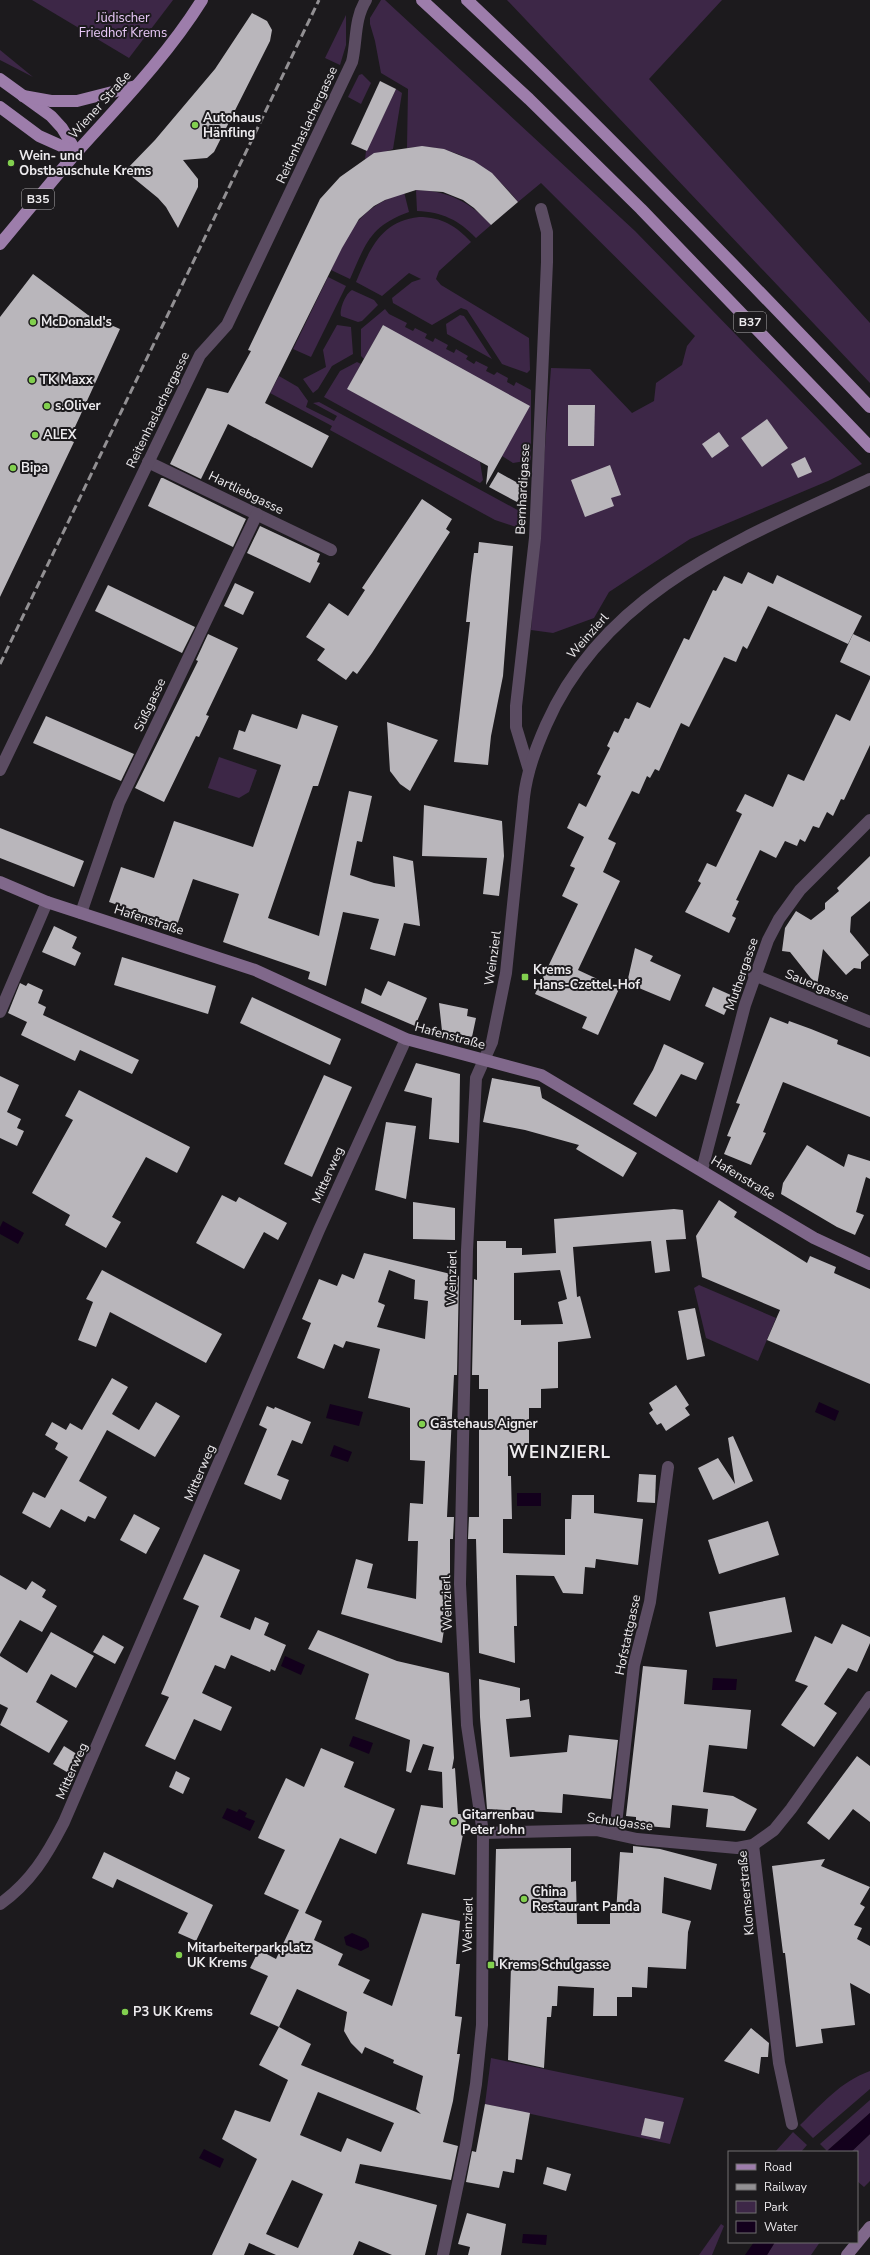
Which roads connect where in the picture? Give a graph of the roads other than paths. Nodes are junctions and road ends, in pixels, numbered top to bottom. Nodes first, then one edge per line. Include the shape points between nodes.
1 (202, 0) edge
2 (366, 0) edge
3 (422, 0) edge
4 (467, 0) edge
5 (0, 79) edge
6 (136, 86) junction
7 (23, 96) junction
8 (0, 107) edge
9 (77, 153) junction
10 (541, 209) dead end
11 (0, 244) edge
12 (870, 407) edge
13 (870, 447) edge
14 (148, 462) junction
15 (870, 479) edge
16 (257, 514) junction
17 (331, 550) dead end
18 (0, 770) edge
19 (529, 770) junction
20 (870, 820) edge
21 (0, 882) edge
22 (48, 902) junction
23 (80, 913) junction
24 (754, 975) junction
25 (0, 1012) edge
26 (870, 1022) edge
27 (406, 1039) junction
28 (484, 1059) junction
29 (702, 1170) junction
30 (870, 1264) edge
31 (668, 1467) dead end
32 (870, 1697) edge
33 (483, 1833) junction
34 (615, 1833) junction
35 (753, 1845) junction
36 (0, 1904) edge
37 (792, 2124) dead end
38 (870, 2227) edge
39 (858, 2242) edge
40 (857, 2243) edge
41 (444, 2255) edge
42 (847, 2255) edge

1 - 6 main road, Wiener Straße / B35 via 173,42
2 - 14 street, Reitenhaslachergasse via 356,21 356,46 352,62 227,325 200,355
3 - 13 main road, B37 via 529,98 642,209
4 - 12 main road, B37 via 662,189
5 - 7 main road
6 - 7 main road via 77,101 51,101
6 - 9 main road, Wiener Straße / B35
7 - 9 main road via 62,128
8 - 9 main road via 39,136
9 - 11 main road, Wiener Straße / B35
10 - 19 street, Bernhardigasse via 547,232 547,262 535,538 516,720
14 - 16 street, Hartliebgasse
14 - 18 street, Reitenhaslachergasse
15 - 19 street, Weinzierl via 710,555 675,576 636,606 608,632 579,666 556,702
16 - 17 street, Hartliebgasse
16 - 23 street, Süßgasse via 119,803
19 - 28 street, Weinzierl via 506,973 492,1042
20 - 24 street, Muthergasse via 800,890 779,919
21 - 22 street, Hafenstraße
22 - 23 street, Hafenstraße
22 - 25 street
23 - 27 street, Hafenstraße via 255,970
24 - 26 street, Sauergasse
24 - 29 street, Muthergasse
27 - 28 street, Hafenstraße
27 - 36 street, Mitterweg via 319,1230 64,1822 30,1879
28 - 29 street, Hafenstraße via 541,1075
28 - 33 street, Weinzierl via 476,1078 467,1250 460,1584 467,1725
29 - 30 street, Hafenstraße via 814,1238
31 - 34 street, Hofstattgasse via 650,1602 634,1665
32 - 35 street, Klomserstraße via 791,1810 774,1830
33 - 34 street, Schulgasse via 596,1830
33 - 41 street, Weinzierl via 482,2025 476,2084
34 - 35 street, Schulgasse via 637,1839 737,1848
35 - 37 street, Klomserstraße via 779,2063
38 - 39 street
40 - 42 street

